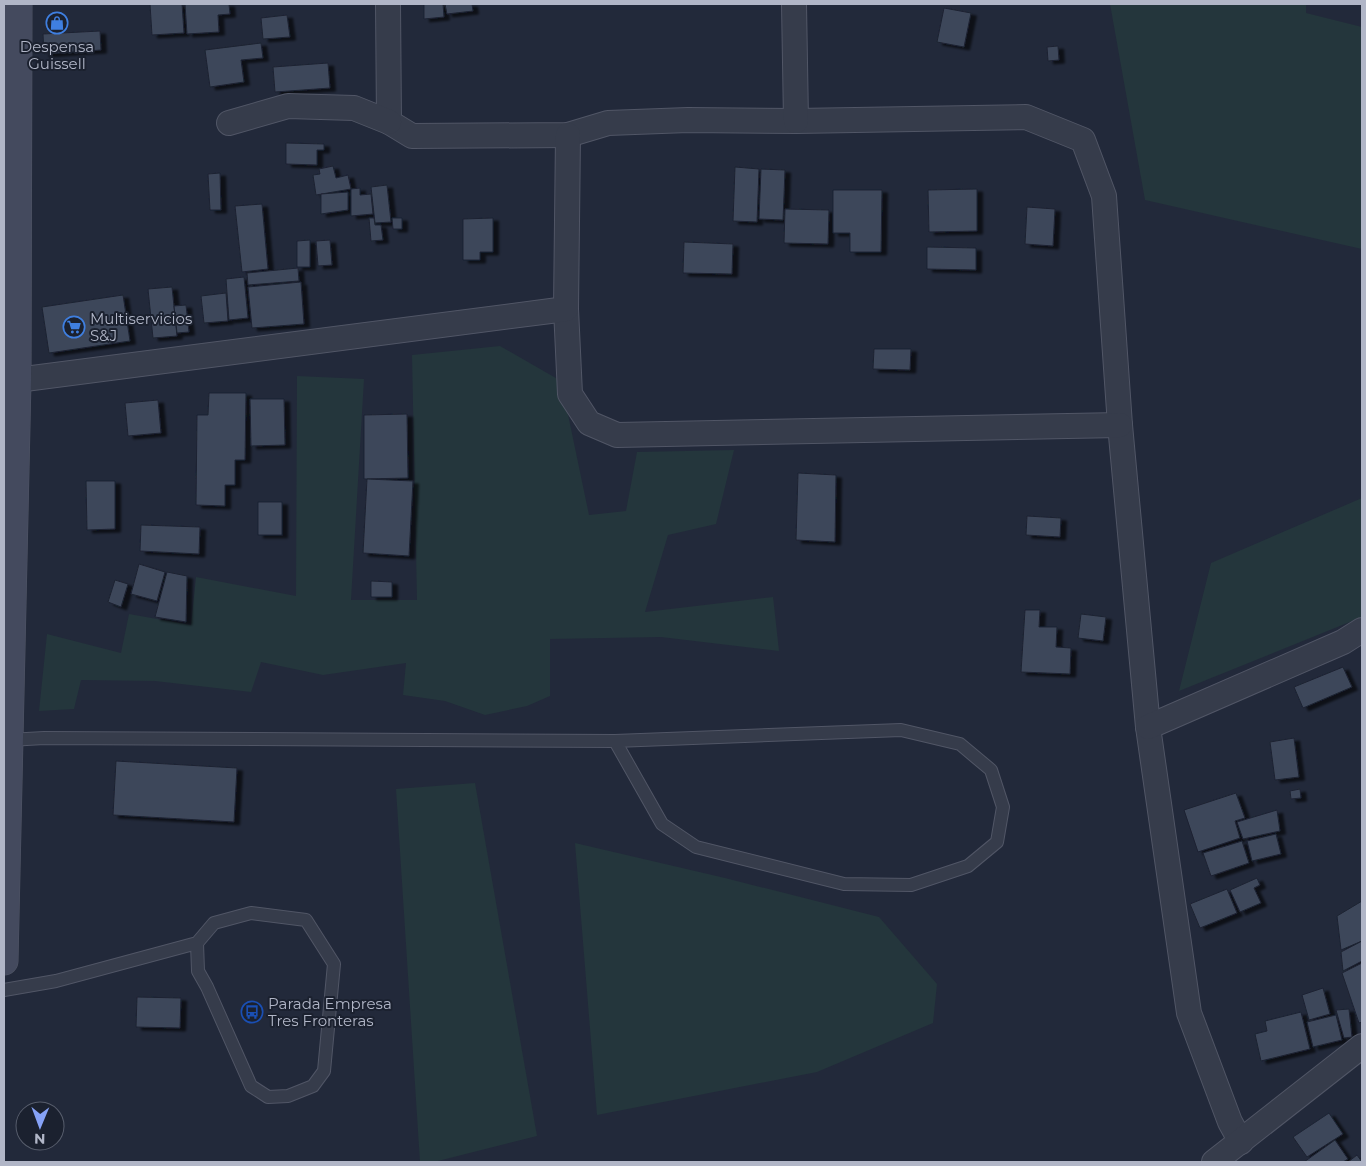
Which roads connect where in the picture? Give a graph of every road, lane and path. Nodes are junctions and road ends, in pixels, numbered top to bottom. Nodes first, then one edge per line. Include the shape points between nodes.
1 (18, 4) edge
2 (388, 4) edge
3 (794, 4) edge
4 (389, 122) junction
5 (796, 122) junction
6 (229, 123) dead end
7 (568, 136) junction
8 (566, 309) junction
9 (16, 380) junction
10 (1120, 425) junction
11 (8, 565) edge
12 (1362, 630) edge
13 (1148, 727) junction
14 (9, 740) junction
15 (615, 742) junction
16 (198, 943) junction
17 (4, 961) edge
18 (4, 990) edge
19 (1362, 1046) edge
20 (1241, 1142) junction
21 (1214, 1162) edge

1 - 9 main road
2 - 4 street
3 - 5 street
4 - 6 street via 354,108 288,106
4 - 7 street via 412,136
5 - 7 street via 688,120 608,123
5 - 10 street via 1026,117 1083,140 1104,196
7 - 8 street
8 - 9 street
8 - 10 street via 570,394 589,423 617,435
9 - 11 main road
10 - 13 street
11 - 14 main road
12 - 13 street via 1343,642
13 - 20 street via 1189,1013 1230,1122
14 - 15 lane
14 - 17 main road
15 - 15 lane via 901,730 960,744 991,770 1003,806 997,842 968,866 911,885 844,884 696,847 662,824
16 - 16 lane via 198,971 251,1086 268,1096 288,1096 314,1086 324,1071 334,964 306,920 251,913 214,923
16 - 18 lane via 56,981
19 - 20 street
20 - 21 street

